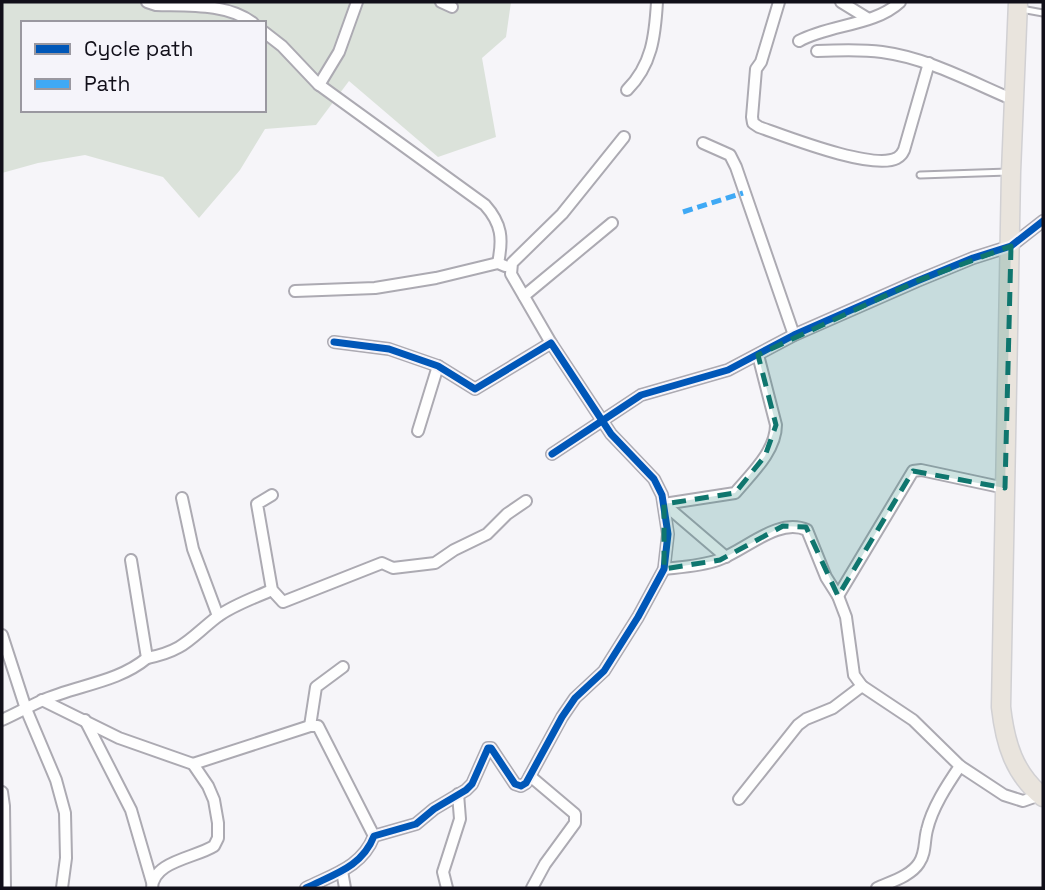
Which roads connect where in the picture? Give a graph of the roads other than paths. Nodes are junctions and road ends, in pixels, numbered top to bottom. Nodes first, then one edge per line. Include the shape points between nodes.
1 (147, 2) edge
2 (356, 2) edge
3 (657, 2) edge
4 (779, 2) edge
5 (841, 2) edge
6 (900, 2) edge
7 (1018, 5) edge
8 (1043, 13) edge
9 (867, 18) junction
10 (251, 21) edge
11 (266, 34) edge
12 (799, 41) dead end
13 (817, 51) dead end
14 (929, 64) junction
15 (320, 85) junction
16 (627, 90) dead end
17 (1014, 100) junction
18 (624, 137) dead end
19 (703, 144) dead end
20 (1011, 172) junction
21 (920, 175) dead end
22 (1043, 221) edge
23 (612, 223) dead end
24 (1011, 246) junction
25 (498, 263) junction
26 (510, 268) junction
27 (295, 291) dead end
28 (524, 296) junction
29 (794, 335) junction
30 (334, 342) dead end
31 (551, 343) junction
32 (758, 355) junction
33 (438, 366) junction
34 (603, 421) junction
35 (418, 431) dead end
36 (552, 454) dead end
37 (1005, 488) junction
38 (272, 495) dead end
39 (182, 498) dead end
40 (526, 502) dead end
41 (664, 504) junction
42 (726, 557) junction
43 (131, 560) dead end
44 (664, 569) junction
45 (272, 590) junction
46 (838, 596) junction
47 (218, 616) junction
48 (2, 635) edge
49 (148, 658) junction
50 (343, 667) dead end
51 (862, 686) junction
52 (42, 700) junction
53 (26, 709) junction
54 (2, 720) edge
55 (85, 720) junction
56 (310, 726) junction
57 (193, 764) junction
58 (960, 766) junction
59 (530, 776) junction
60 (2, 792) edge
61 (458, 794) junction
62 (1041, 796) edge
63 (739, 800) dead end
64 (374, 836) junction
65 (342, 871) junction
66 (152, 885) edge
67 (5, 888) edge
68 (62, 888) edge
69 (306, 888) edge
70 (345, 888) edge
71 (446, 888) edge
72 (532, 888) edge
73 (877, 888) edge

1 - 10 street via 215,8
2 - 15 street via 339,52
3 - 16 street via 651,54 640,77
4 - 14 street via 756,69 752,117 759,127 807,145 872,160 899,158
5 - 9 street
6 - 9 street via 888,13
7 - 8 lane
7 - 17 main road
9 - 12 street
11 - 15 street
13 - 14 street via 885,52
14 - 17 street
15 - 25 street via 485,205 496,218 502,243
17 - 20 main road
18 - 26 street via 562,214
19 - 29 street via 730,155 736,167
20 - 21 lane
20 - 24 main road
22 - 24 street
23 - 28 street
24 - 29 street
24 - 37 main road
25 - 26 street
25 - 27 street via 375,288
26 - 28 street
28 - 31 street
29 - 32 street
30 - 33 street via 389,349
31 - 33 street via 481,387 475,388
31 - 34 street
32 - 34 street via 712,376 641,395
32 - 41 street via 776,425 765,456 735,492
33 - 35 street
34 - 36 street
34 - 41 street via 654,479
37 - 46 street via 913,471
37 - 62 main road via 1004,736 1022,775
38 - 45 street via 257,504
39 - 47 street via 193,549
40 - 45 street via 487,534 435,563 393,568 382,563 283,602
41 - 42 street
41 - 44 street via 668,534
42 - 44 street
42 - 46 street via 783,526 801,527 807,530
43 - 49 street
44 - 59 street via 613,658 575,698
45 - 47 street
46 - 51 street via 846,617 854,675
47 - 49 street via 178,649
48 - 53 street
49 - 52 street via 118,676
50 - 56 street via 316,687
51 - 58 street via 913,720
51 - 63 street via 834,708 798,725
52 - 53 street
52 - 55 street
53 - 54 street
53 - 68 street via 65,813
55 - 57 street via 119,738
55 - 66 street via 131,810
56 - 57 street
56 - 64 street via 318,726
57 - 66 street via 214,800 218,838 204,852 158,872
58 - 62 street via 1003,795 1023,802
58 - 73 street via 927,829 920,862
59 - 61 street via 521,786 515,784 488,748 472,784
59 - 72 street via 575,814 575,823
60 - 67 street
61 - 64 street via 416,824
61 - 71 street via 460,819 443,872
64 - 65 street via 368,852
65 - 69 street
65 - 70 street

